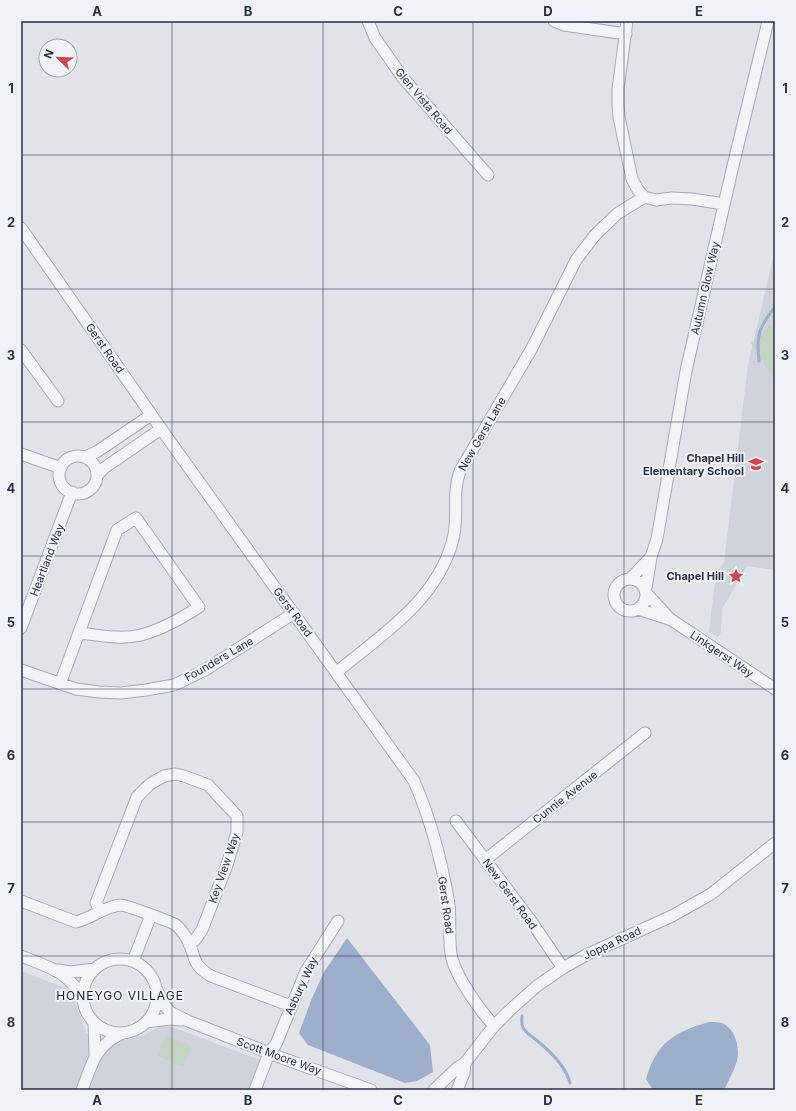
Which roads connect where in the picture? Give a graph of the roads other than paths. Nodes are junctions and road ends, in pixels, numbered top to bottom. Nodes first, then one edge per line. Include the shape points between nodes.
1 (368, 21) edge
2 (554, 21) edge
3 (627, 21) edge
4 (768, 21) edge
5 (626, 34) junction
6 (488, 175) dead end
7 (644, 197) junction
8 (724, 204) junction
9 (21, 228) edge
10 (21, 350) edge
11 (58, 401) dead end
12 (151, 415) junction
13 (161, 429) junction
14 (21, 454) edge
15 (86, 457) junction
16 (61, 468) junction
17 (97, 476) junction
18 (72, 492) junction
19 (651, 557) junction
20 (631, 578) junction
21 (646, 591) junction
22 (638, 609) junction
23 (294, 613) junction
24 (670, 619) junction
25 (21, 628) edge
26 (79, 633) junction
27 (21, 670) edge
28 (337, 672) junction
29 (60, 684) junction
30 (775, 689) edge
31 (645, 733) dead end
32 (456, 821) dead end
33 (775, 843) edge
34 (485, 860) junction
35 (21, 901) edge
36 (101, 911) junction
37 (151, 915) junction
38 (338, 921) dead end
39 (189, 944) junction
40 (21, 956) edge
41 (133, 961) junction
42 (563, 968) junction
43 (58, 970) junction
44 (94, 970) junction
45 (157, 990) junction
46 (83, 997) junction
47 (291, 1006) junction
48 (188, 1021) junction
49 (94, 1022) junction
50 (146, 1022) junction
51 (494, 1026) junction
52 (125, 1032) junction
53 (269, 1053) junction
54 (96, 1056) junction
55 (465, 1063) junction
56 (82, 1090) edge
57 (255, 1090) edge
58 (371, 1090) edge
59 (434, 1090) edge
60 (457, 1090) edge

1 - 6 street, Glen Vista Road via 375,38 403,78
2 - 5 street via 564,25
3 - 5 street
4 - 8 street, Autumn Glow Way
5 - 7 street via 618,89 619,117 632,179
7 - 8 street via 656,200 692,199
7 - 28 street, New Gerst Lane via 617,214 579,255 532,348 460,471 455,491 456,520 452,543 442,568 430,587 408,614
8 - 19 street, Autumn Glow Way via 686,375 657,539
9 - 12 street, Gerst Road
10 - 11 street
12 - 13 street, Gerst Road
12 - 15 street
13 - 17 street via 104,468
13 - 23 street, Gerst Road
14 - 16 street
15 - 16 street via 68,459
15 - 17 street via 95,465
16 - 18 street via 60,481
17 - 18 street via 93,487 88,491 81,494
18 - 25 street, Heartland Way
19 - 20 street, Autumn Glow Way
19 - 21 street, Autumn Glow Way
20 - 21 street via 640,581
20 - 22 street via 618,584 615,599 624,610
21 - 22 street via 644,603
21 - 24 street, Linkgerst Way
22 - 24 street, Linkgerst Way
23 - 28 street, Gerst Road
23 - 29 street, Founders Lane via 205,670 174,684 121,693 84,690
24 - 30 street, Linkgerst Way
26 - 26 street via 117,530 136,518 199,607 176,621 140,636 118,637
26 - 29 street
27 - 29 street, Founders Lane
28 - 51 street, Gerst Road via 414,781 435,843 449,905 452,958 482,1012
31 - 34 street, Cunnie Avenue
32 - 34 street, New Gerst Road
33 - 42 street, Joppa Road via 729,881 695,903
34 - 42 street, New Gerst Road
35 - 36 street via 76,922
36 - 37 street via 122,905
36 - 39 street, Key View Way via 96,903 137,797 150,784 164,776 184,776 208,785 237,816 237,832 227,865 202,930
37 - 39 street via 176,925 186,936
37 - 41 street
38 - 47 street, Asbury Way via 306,971
39 - 47 street via 195,962 202,970
40 - 43 street
41 - 44 street via 112,960
41 - 45 street via 151,975
42 - 51 street, Joppa Road via 526,996
43 - 44 street
43 - 46 street via 70,980
44 - 46 street via 88,977
45 - 48 street, Scott Moore Way via 170,1012
45 - 50 street via 155,1008
46 - 49 street via 86,1009
47 - 53 street, Asbury Way via 276,1044
48 - 50 street, Scott Moore Way via 169,1019
48 - 53 street, Scott Moore Way
49 - 52 street via 103,1029
49 - 54 street
50 - 52 street via 134,1030
51 - 55 street, Joppa Road
52 - 54 street via 104,1044
53 - 57 street, Asbury Way
53 - 58 street, Scott Moore Way
54 - 56 street
55 - 59 street, Joppa Road
55 - 60 street, Joppa Road

